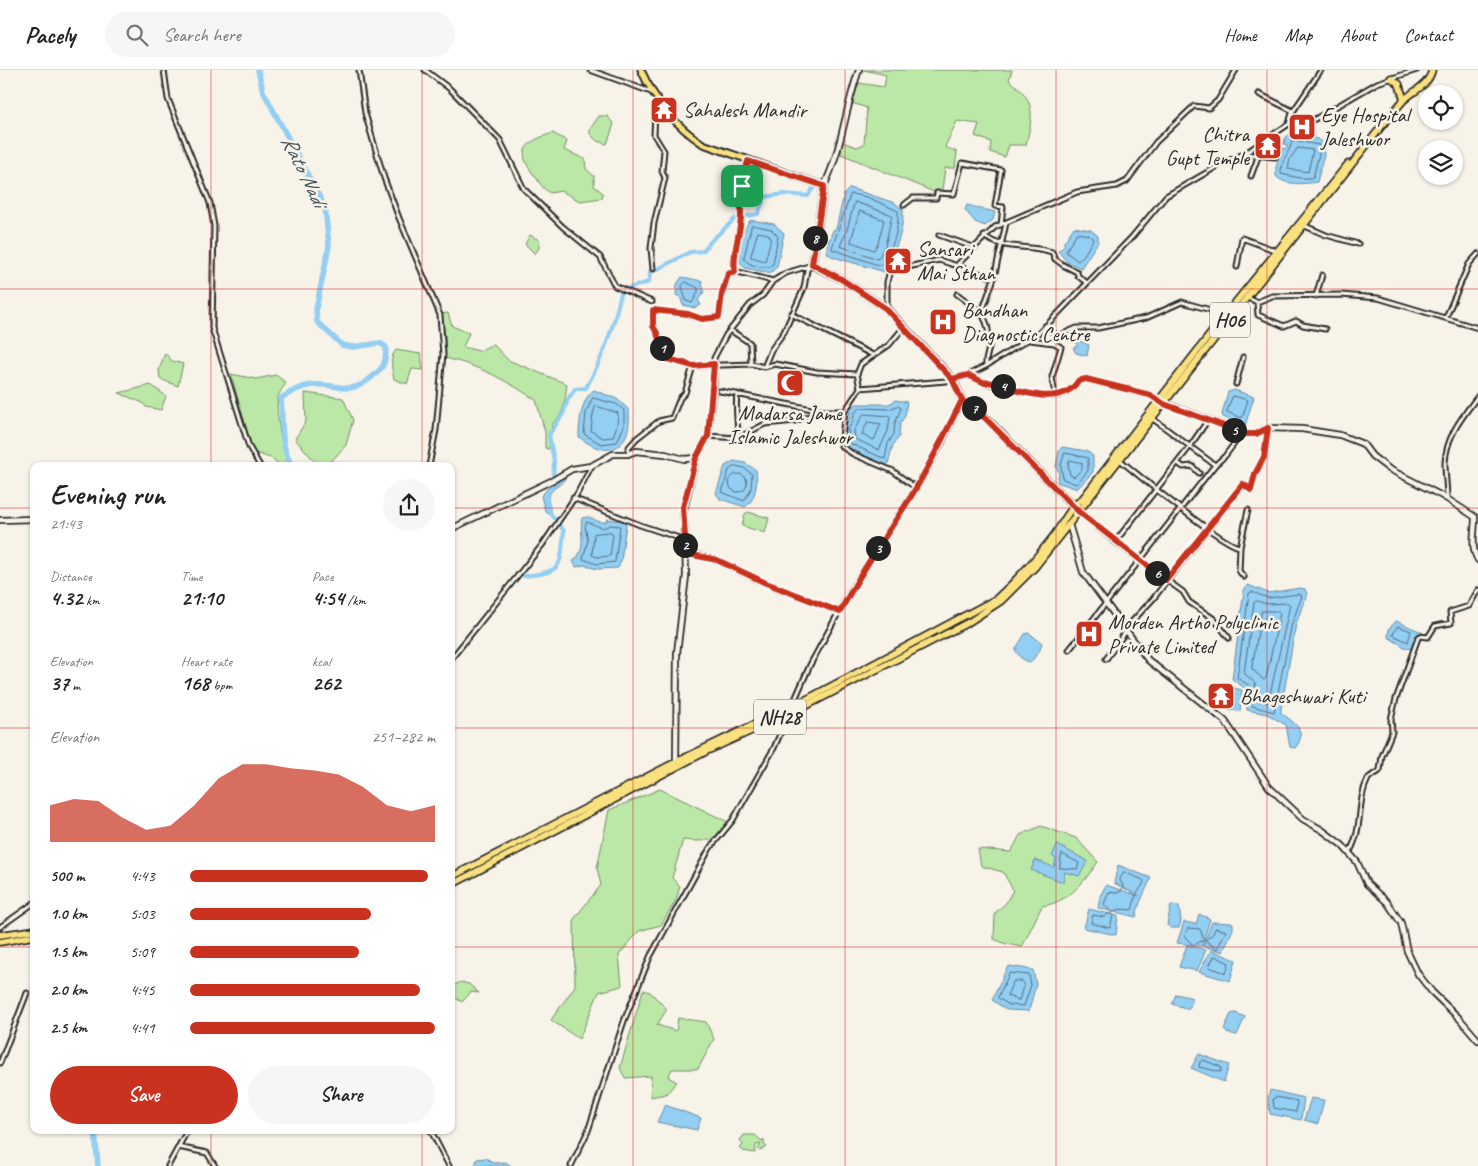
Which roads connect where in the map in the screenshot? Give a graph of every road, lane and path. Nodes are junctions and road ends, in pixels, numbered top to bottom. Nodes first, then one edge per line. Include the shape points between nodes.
1 (164, 70) edge
2 (359, 70) edge
3 (425, 70) edge
4 (590, 70) edge
5 (641, 70) edge
6 (859, 70) edge
7 (1236, 70) edge
8 (1321, 70) edge
9 (1418, 70) edge
10 (1432, 70) edge
11 (1391, 78) junction
12 (651, 92) junction
13 (1259, 94) dead end
14 (1404, 100) junction
15 (658, 102) junction
16 (1293, 111) junction
17 (1289, 124) junction
18 (1381, 128) junction
19 (1244, 154) junction
20 (1258, 157) junction
21 (1275, 157) dead end
22 (748, 161) junction
23 (1251, 176) dead end
24 (824, 186) junction
25 (904, 205) dead end
26 (1006, 223) junction
27 (1000, 225) junction
28 (1305, 226) junction
29 (939, 235) dead end
30 (984, 236) junction
31 (1002, 244) junction
32 (1358, 244) dead end
33 (973, 247) junction
34 (1277, 251) junction
35 (1478, 254) edge
36 (812, 264) junction
37 (957, 264) junction
38 (1237, 267) dead end
39 (653, 269) dead end
40 (735, 272) junction
41 (1322, 275) dead end
42 (994, 278) junction
43 (773, 281) junction
44 (1087, 283) junction
45 (957, 294) dead end
46 (1316, 296) junction
47 (1248, 298) junction
48 (652, 302) dead end
49 (1257, 302) junction
50 (887, 309) junction
51 (982, 312) junction
52 (791, 314) junction
53 (1226, 314) junction
54 (1446, 317) junction
55 (1045, 326) junction
56 (904, 327) junction
57 (1478, 328) edge
58 (1326, 329) dead end
59 (730, 330) junction
60 (1029, 339) junction
61 (873, 355) junction
62 (1243, 358) dead end
63 (714, 364) junction
64 (751, 364) junction
65 (693, 366) junction
66 (986, 366) junction
67 (764, 367) junction
68 (858, 374) junction
69 (968, 375) junction
70 (952, 379) junction
71 (1236, 384) dead end
72 (860, 388) junction
73 (720, 391) dead end
74 (737, 394) junction
75 (1055, 395) junction
76 (1478, 396) edge
77 (962, 400) junction
78 (1161, 402) junction
79 (823, 411) junction
80 (845, 411) junction
81 (1153, 419) junction
82 (1208, 420) junction
83 (1268, 428) junction
84 (1242, 433) junction
85 (708, 436) junction
86 (738, 438) junction
87 (1190, 447) junction
88 (628, 454) junction
89 (696, 458) junction
90 (1120, 460) junction
91 (258, 462) edge
92 (430, 462) edge
93 (1178, 462) junction
94 (1215, 465) junction
95 (591, 466) junction
96 (1198, 473) dead end
97 (916, 488) junction
98 (1156, 488) junction
99 (574, 498) junction
100 (1447, 499) junction
101 (1073, 506) junction
102 (1182, 508) junction
103 (1248, 510) dead end
104 (1079, 512) junction
105 (1477, 515) edge
106 (30, 519) edge
107 (0, 520) edge
108 (1069, 523) junction
109 (455, 527) edge
110 (1208, 530) junction
111 (1477, 532) edge
112 (685, 540) junction
113 (1115, 542) junction
114 (1240, 547) junction
115 (686, 551) junction
116 (1140, 560) junction
117 (1478, 560) edge
118 (1244, 578) dead end
119 (1166, 580) junction
120 (1478, 590) edge
121 (1108, 603) junction
122 (840, 612) junction
123 (1127, 629) junction
124 (1229, 638) dead end
125 (1069, 650) dead end
126 (455, 654) edge
127 (1106, 659) dead end
128 (797, 705) junction
129 (784, 716) junction
130 (676, 762) junction
131 (651, 777) junction
132 (1348, 853) junction
133 (455, 875) edge
134 (455, 882) edge
135 (30, 906) edge
136 (0, 928) edge
137 (30, 931) edge
138 (0, 935) edge
139 (30, 937) edge
140 (0, 942) edge
141 (26, 993) dead end
142 (1478, 1040) edge
143 (0, 1063) edge
144 (185, 1134) edge
145 (433, 1134) edge
146 (178, 1147) junction
147 (168, 1166) edge
148 (215, 1166) edge
149 (449, 1166) edge
150 (571, 1166) edge

1 - 91 street via 168,99 210,203 214,226 212,328 249,447
2 - 92 street via 365,113 384,178 440,315 443,354
3 - 48 street via 450,89 500,140 524,189 600,258 615,286
4 - 12 street
5 - 12 main road
6 - 24 street via 850,94 834,164
7 - 26 street via 1218,100 1209,108 1194,106 1156,142 1127,181 1117,186 1077,192
8 - 16 street
9 - 11 street
10 - 14 highway, H06 via 1431,77
11 - 14 highway via 1399,84
11 - 17 street via 1370,86 1315,119
12 - 15 main road
13 - 16 street
14 - 18 highway, H06
15 - 22 main road via 688,134 712,148
15 - 39 street via 654,135 664,151 662,171 665,178 654,223
16 - 17 street
17 - 19 street
18 - 28 highway, H06
18 - 34 highway, H06 via 1374,131
19 - 20 street
19 - 44 street via 1166,196
20 - 21 street
20 - 23 street
22 - 24 main road
22 - 40 street via 740,202
24 - 36 main road
25 - 27 street via 913,198 936,198 937,193 954,194 962,164 987,167 1001,170 995,206 1003,207
26 - 27 street
26 - 31 street
27 - 30 street
28 - 32 street
28 - 47 highway, H06
29 - 33 street
30 - 31 street
30 - 33 street
31 - 42 street
31 - 44 street via 1052,252 1055,259 1077,272
33 - 37 street
34 - 38 street via 1242,238
34 - 53 highway, H06
35 - 54 street via 1469,264
36 - 43 street
36 - 50 main road
36 - 52 street
37 - 42 street
37 - 50 street via 932,260 890,271
40 - 43 street
40 - 65 street via 728,274 719,317 702,319 653,310 653,326 664,357
41 - 46 street
42 - 51 street
43 - 59 street
44 - 55 street
45 - 51 street
46 - 49 street via 1272,296
46 - 54 street via 1378,298
47 - 49 street
47 - 78 highway, H06
49 - 58 street via 1258,315 1280,325 1296,320 1303,325
50 - 56 main road
51 - 66 street via 988,335
52 - 61 street
52 - 67 street
53 - 55 street via 1182,302 1146,318 1098,328 1076,328 1058,336
53 - 78 highway, H06
54 - 57 street
55 - 60 street
56 - 61 street via 890,345
56 - 70 main road
59 - 63 street via 717,350
59 - 64 street via 750,343
60 - 66 street
60 - 75 street via 1061,347 1052,378
61 - 68 street via 860,364
62 - 71 street
63 - 64 street
63 - 65 street
63 - 85 street
64 - 67 street
65 - 88 street via 685,393 672,418 659,421 636,438
66 - 69 street
67 - 68 street via 775,364 816,372
68 - 72 street
69 - 70 street
69 - 75 street via 1019,392
70 - 72 street
70 - 77 main road
72 - 80 street
73 - 74 street
74 - 79 street
74 - 86 street
75 - 78 street via 1066,393 1078,381 1086,379 1150,395
76 - 100 street via 1453,431 1449,443 1445,460
77 - 97 street via 942,444
77 - 101 main road via 986,419
78 - 81 highway, H06
78 - 82 street
78 - 101 highway, H06
79 - 80 street
79 - 86 street via 794,421 765,424
80 - 97 street via 841,446 892,471
81 - 87 street
81 - 90 highway, H06
82 - 84 street
82 - 87 street
83 - 84 street via 1256,434
83 - 100 street via 1340,435 1363,444 1372,456 1390,469
83 - 110 street via 1264,457 1251,490 1243,484
84 - 94 street via 1226,456
85 - 86 street
85 - 89 street
87 - 93 street
87 - 94 street
88 - 89 street via 636,451
88 - 95 street via 613,454
89 - 112 street via 683,507
90 - 98 street
90 - 104 highway, H06
93 - 96 street via 1183,467 1192,466
93 - 98 street
94 - 102 street
95 - 99 street
95 - 109 street via 572,469
97 - 122 street via 853,586
98 - 102 street
98 - 113 street
99 - 112 street via 640,526
99 - 126 street via 544,544
100 - 105 street
101 - 104 main road
101 - 128 highway, NH28 via 1049,542 996,599
102 - 110 street
102 - 116 street
103 - 114 street
104 - 108 highway, NH28
104 - 113 street
105 - 111 street
106 - 107 street
108 - 121 street via 1083,572
108 - 128 highway, NH28 via 1035,568 990,610
110 - 114 street
110 - 119 street
111 - 117 street via 1472,545
112 - 115 street
113 - 116 street
114 - 118 street via 1239,571
115 - 122 street via 717,560
115 - 130 street via 685,592 677,653
116 - 119 street
116 - 121 street
119 - 123 street
119 - 124 street via 1184,592 1189,602 1214,619
120 - 132 street via 1469,606 1450,612 1451,623 1435,626 1428,637 1418,638 1396,699 1391,719 1392,732 1380,770 1368,780 1356,842
121 - 123 street
121 - 125 street
122 - 128 street via 810,665
123 - 127 street
123 - 132 street via 1148,660 1230,727 1268,786 1303,820 1322,830
128 - 129 highway, NH28
128 - 130 highway, NH28
129 - 131 highway, NH28
129 - 150 street via 774,748 733,820 710,848 650,957 624,1021 588,1131
130 - 131 highway, NH28
131 - 133 highway, NH28
131 - 134 highway, NH28
132 - 142 street via 1357,862 1367,884 1387,902 1401,923 1407,951 1418,974
135 - 136 street
137 - 138 highway
139 - 140 highway
141 - 143 street
144 - 146 street
145 - 149 street
146 - 147 street
146 - 148 street via 207,1153

